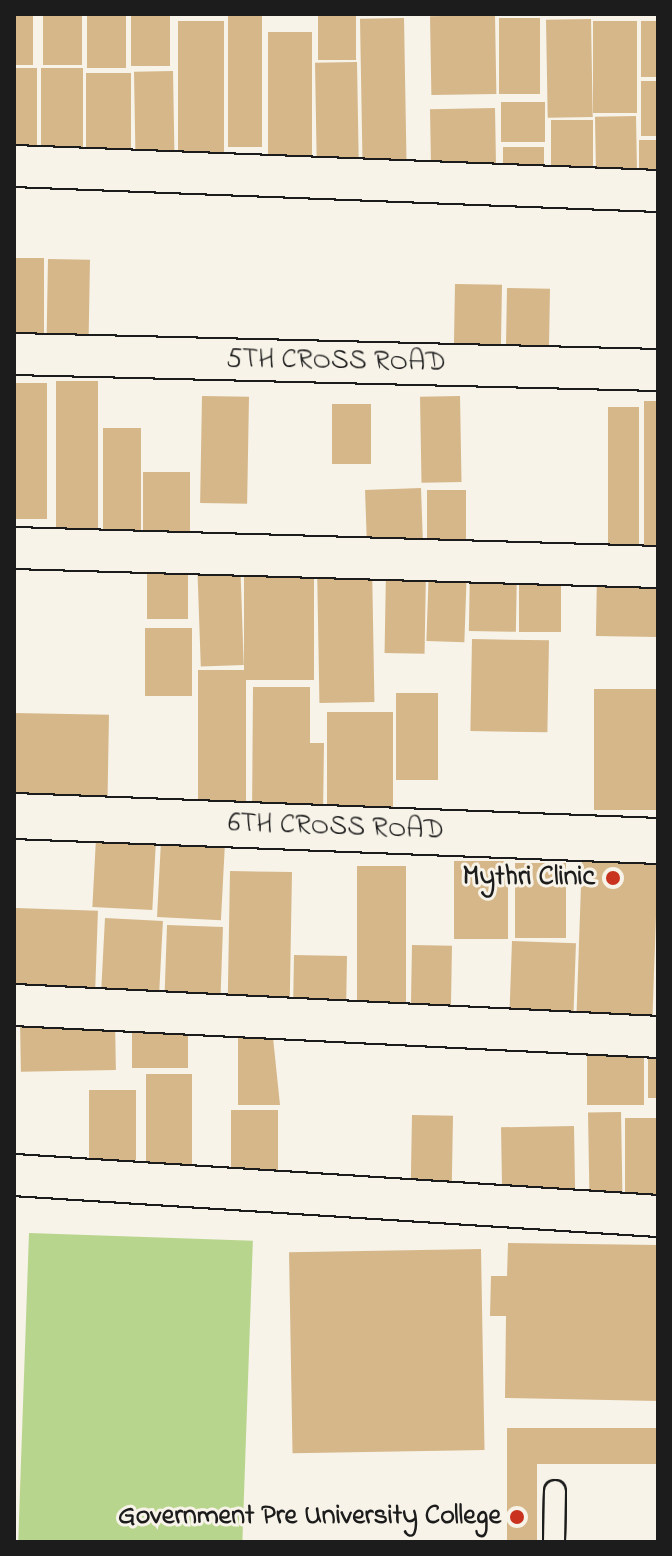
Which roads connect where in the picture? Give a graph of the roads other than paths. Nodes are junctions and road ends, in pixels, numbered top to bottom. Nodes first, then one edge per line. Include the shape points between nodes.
1 (14, 166) edge
2 (658, 191) edge
3 (14, 354) edge
4 (658, 370) edge
5 (14, 548) edge
6 (658, 567) edge
7 (14, 816) edge
8 (658, 841) edge
9 (14, 1005) edge
10 (658, 1037) edge
11 (14, 1175) edge
12 (658, 1216) edge
13 (555, 1491) dead end
14 (554, 1542) edge

1 - 2 street
3 - 4 street, 5TH CROSS ROAD
5 - 6 street
7 - 8 street, 6TH CROSS ROAD
9 - 10 street
11 - 12 street
13 - 14 lane

